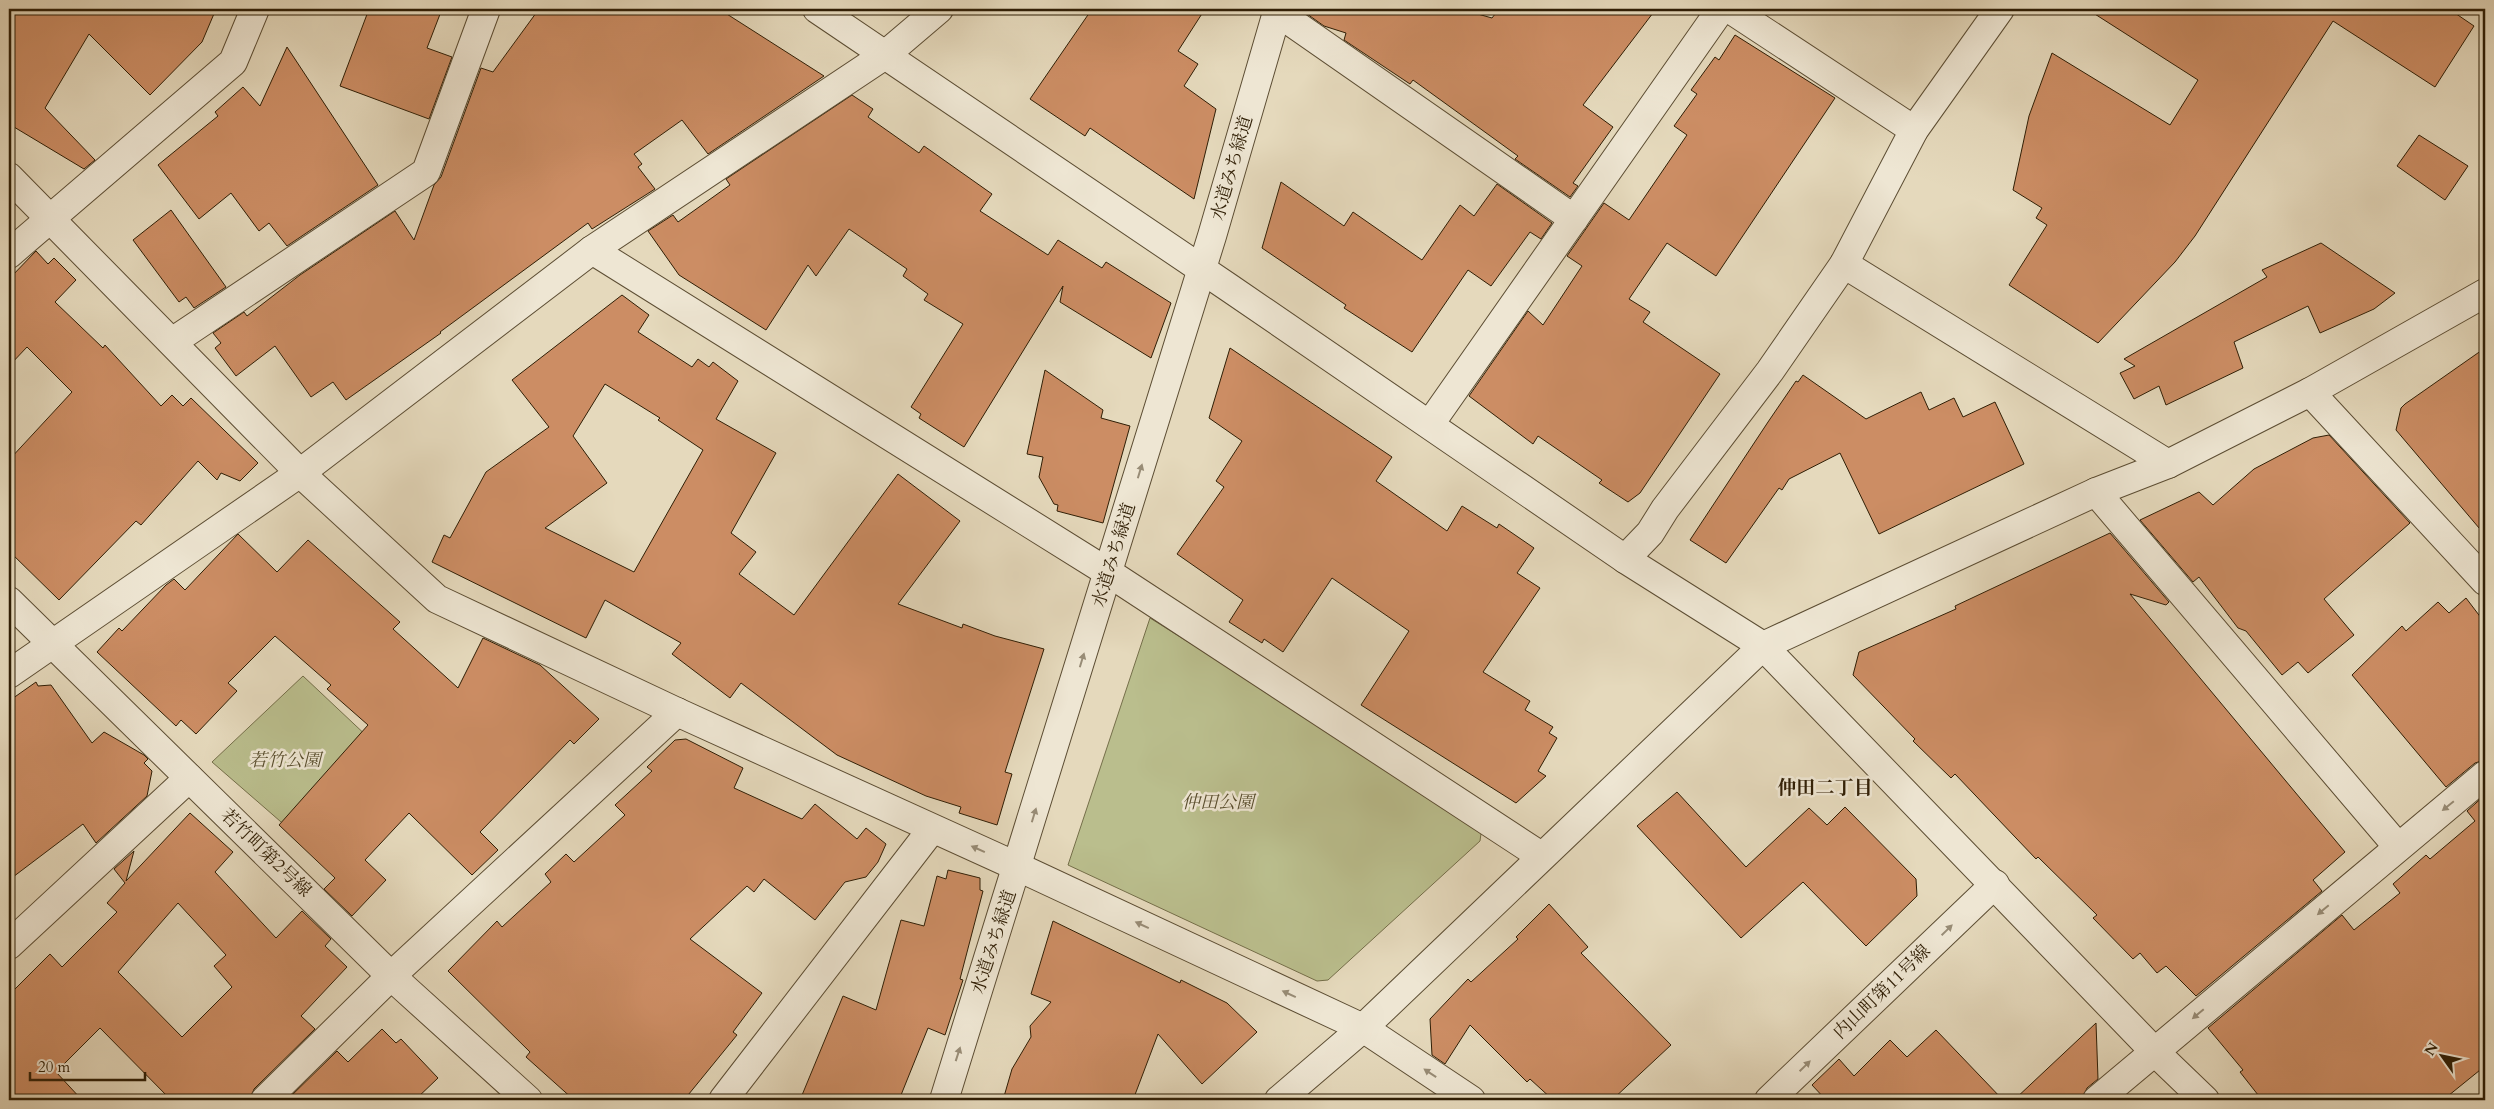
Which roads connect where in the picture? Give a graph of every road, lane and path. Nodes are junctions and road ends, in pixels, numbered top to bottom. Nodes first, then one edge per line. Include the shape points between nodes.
1 (255, 9) edge
2 (486, 9) edge
3 (817, 9) edge
4 (939, 9) edge
5 (1720, 9) edge
6 (1730, 9) edge
7 (2000, 9) edge
8 (1278, 11) edge
9 (885, 55) junction
10 (1914, 130) junction
11 (9, 177) edge
12 (51, 219) junction
13 (1574, 219) junction
14 (592, 250) junction
15 (9, 254) edge
16 (1844, 264) junction
17 (1202, 268) junction
18 (2485, 293) edge
19 (172, 342) junction
20 (2310, 392) junction
21 (1430, 424) junction
22 (2168, 464) junction
23 (300, 473) junction
24 (2096, 492) junction
25 (1625, 559) junction
26 (1109, 574) junction
27 (2485, 581) edge
28 (9, 601) edge
29 (53, 644) junction
30 (1764, 646) junction
31 (9, 674) edge
32 (677, 712) junction
33 (2485, 776) edge
34 (189, 778) junction
35 (932, 829) junction
36 (2398, 847) junction
37 (1541, 856) junction
38 (1018, 867) junction
39 (1995, 884) junction
40 (9, 945) edge
41 (392, 976) junction
42 (1363, 1028) junction
43 (2154, 1051) junction
44 (265, 1100) edge
45 (528, 1100) edge
46 (723, 1100) edge
47 (944, 1100) edge
48 (1279, 1100) edge
49 (1470, 1100) edge
50 (1770, 1100) edge
51 (2097, 1100) edge
52 (2205, 1100) edge

1 - 12 street via 232,62
2 - 19 street via 426,172
3 - 9 street
4 - 9 street
5 - 13 street
6 - 10 street
7 - 10 street
8 - 13 street
8 - 17 street, 水道みち緑道
9 - 14 street
9 - 17 street
10 - 16 street
11 - 12 street
12 - 15 street
12 - 19 street
13 - 21 street
14 - 23 street
14 - 26 street
16 - 22 street
16 - 25 street via 1770,371 1650,533
17 - 21 street
26 -> 17 street, 水道みち緑道
18 - 20 street
19 - 23 street
20 - 22 street
20 - 27 street
21 - 25 street
22 - 24 street
23 - 29 street
23 - 32 street via 437,599
24 - 30 street
24 - 36 street
25 - 30 street
26 - 37 street
38 -> 26 street, 水道みち緑道
28 - 29 street, 若竹町第2号線
29 - 31 street
29 - 34 street, 若竹町第2号線
30 - 37 street
30 - 39 street
32 - 35 street
32 - 41 street
33 -> 36 street
34 - 40 street
34 - 41 street, 若竹町第2号線
38 -> 35 street
35 - 46 street
36 -> 43 street
37 - 42 street
42 -> 38 street
47 -> 38 street, 水道みち緑道
39 - 43 street
50 -> 39 street, 内山町第11号線
41 - 44 street
41 - 45 street, 若竹町第2号線
42 - 48 street
49 -> 42 street
43 - 51 street
43 - 52 street

